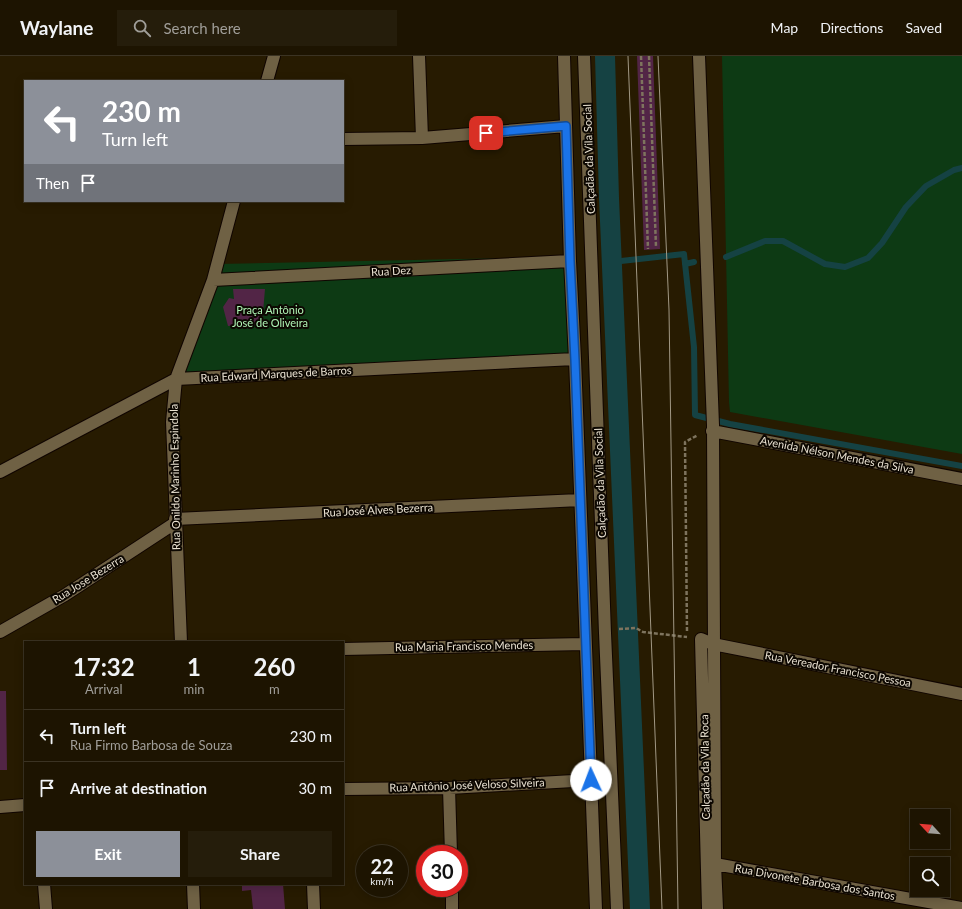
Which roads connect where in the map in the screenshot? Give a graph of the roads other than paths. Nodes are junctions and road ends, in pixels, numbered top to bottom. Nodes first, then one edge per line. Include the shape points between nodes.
1 (274, 56) edge
2 (419, 56) edge
3 (564, 56) edge
4 (584, 56) edge
5 (699, 56) edge
6 (267, 80) edge
7 (566, 126) junction
8 (422, 138) junction
9 (344, 139) edge
10 (234, 202) edge
11 (570, 261) junction
12 (213, 280) junction
13 (575, 360) junction
14 (176, 379) junction
15 (712, 428) junction
16 (0, 472) edge
17 (962, 479) edge
18 (580, 500) junction
19 (175, 521) junction
20 (0, 632) edge
21 (181, 641) edge
22 (585, 644) junction
23 (714, 644) junction
24 (344, 649) edge
25 (962, 694) edge
26 (591, 780) junction
27 (448, 788) junction
28 (344, 789) edge
29 (24, 805) edge
30 (0, 807) edge
31 (450, 845) edge
32 (715, 864) junction
33 (44, 885) edge
34 (193, 885) edge
35 (313, 885) edge
36 (452, 897) edge
37 (962, 908) edge
38 (46, 909) edge
39 (194, 909) edge
40 (314, 909) edge
41 (452, 909) edge
42 (596, 909) edge
43 (617, 909) edge
44 (708, 909) edge
45 (717, 909) edge

1 - 6 street
2 - 8 street
3 - 7 street
4 - 43 street, Calçadão da Vila Social
5 - 15 street
7 - 8 street
7 - 11 street
8 - 9 street
10 - 12 street, Rua Onildo Marinho Espindola
11 - 12 street, Rua Dez
11 - 13 street
12 - 14 street, Rua Onildo Marinho Espindola
13 - 14 street, Rua Edward Marques de Barros
13 - 18 street
14 - 16 street, Rua Edward Marques de Barros
14 - 19 street, Rua Onildo Marinho Espindola via 172,422
15 - 17 street, Avenida Nélson Mendes da Silva
15 - 23 street
18 - 19 street, Rua José Alves Bezerra
18 - 22 street
19 - 20 street, Rua Jose Bezerra via 65,595
19 - 21 street, Rua Onildo Marinho Espindola
22 - 24 street, Rua Maria Francisco Mendes
22 - 26 street
23 - 25 street, Rua Vereador Francisco Pessoa
23 - 32 street
23 - 44 street, Calçadão da Vila Roca via 701,639
26 - 27 street, Rua Antônio José Veloso Silveira
26 - 42 street
27 - 28 street, Rua Antônio José Veloso Silveira
27 - 31 street
29 - 30 street
32 - 37 street, Rua Divonete Barbosa dos Santos
32 - 45 street
33 - 38 street
34 - 39 street
35 - 40 street
36 - 41 street

